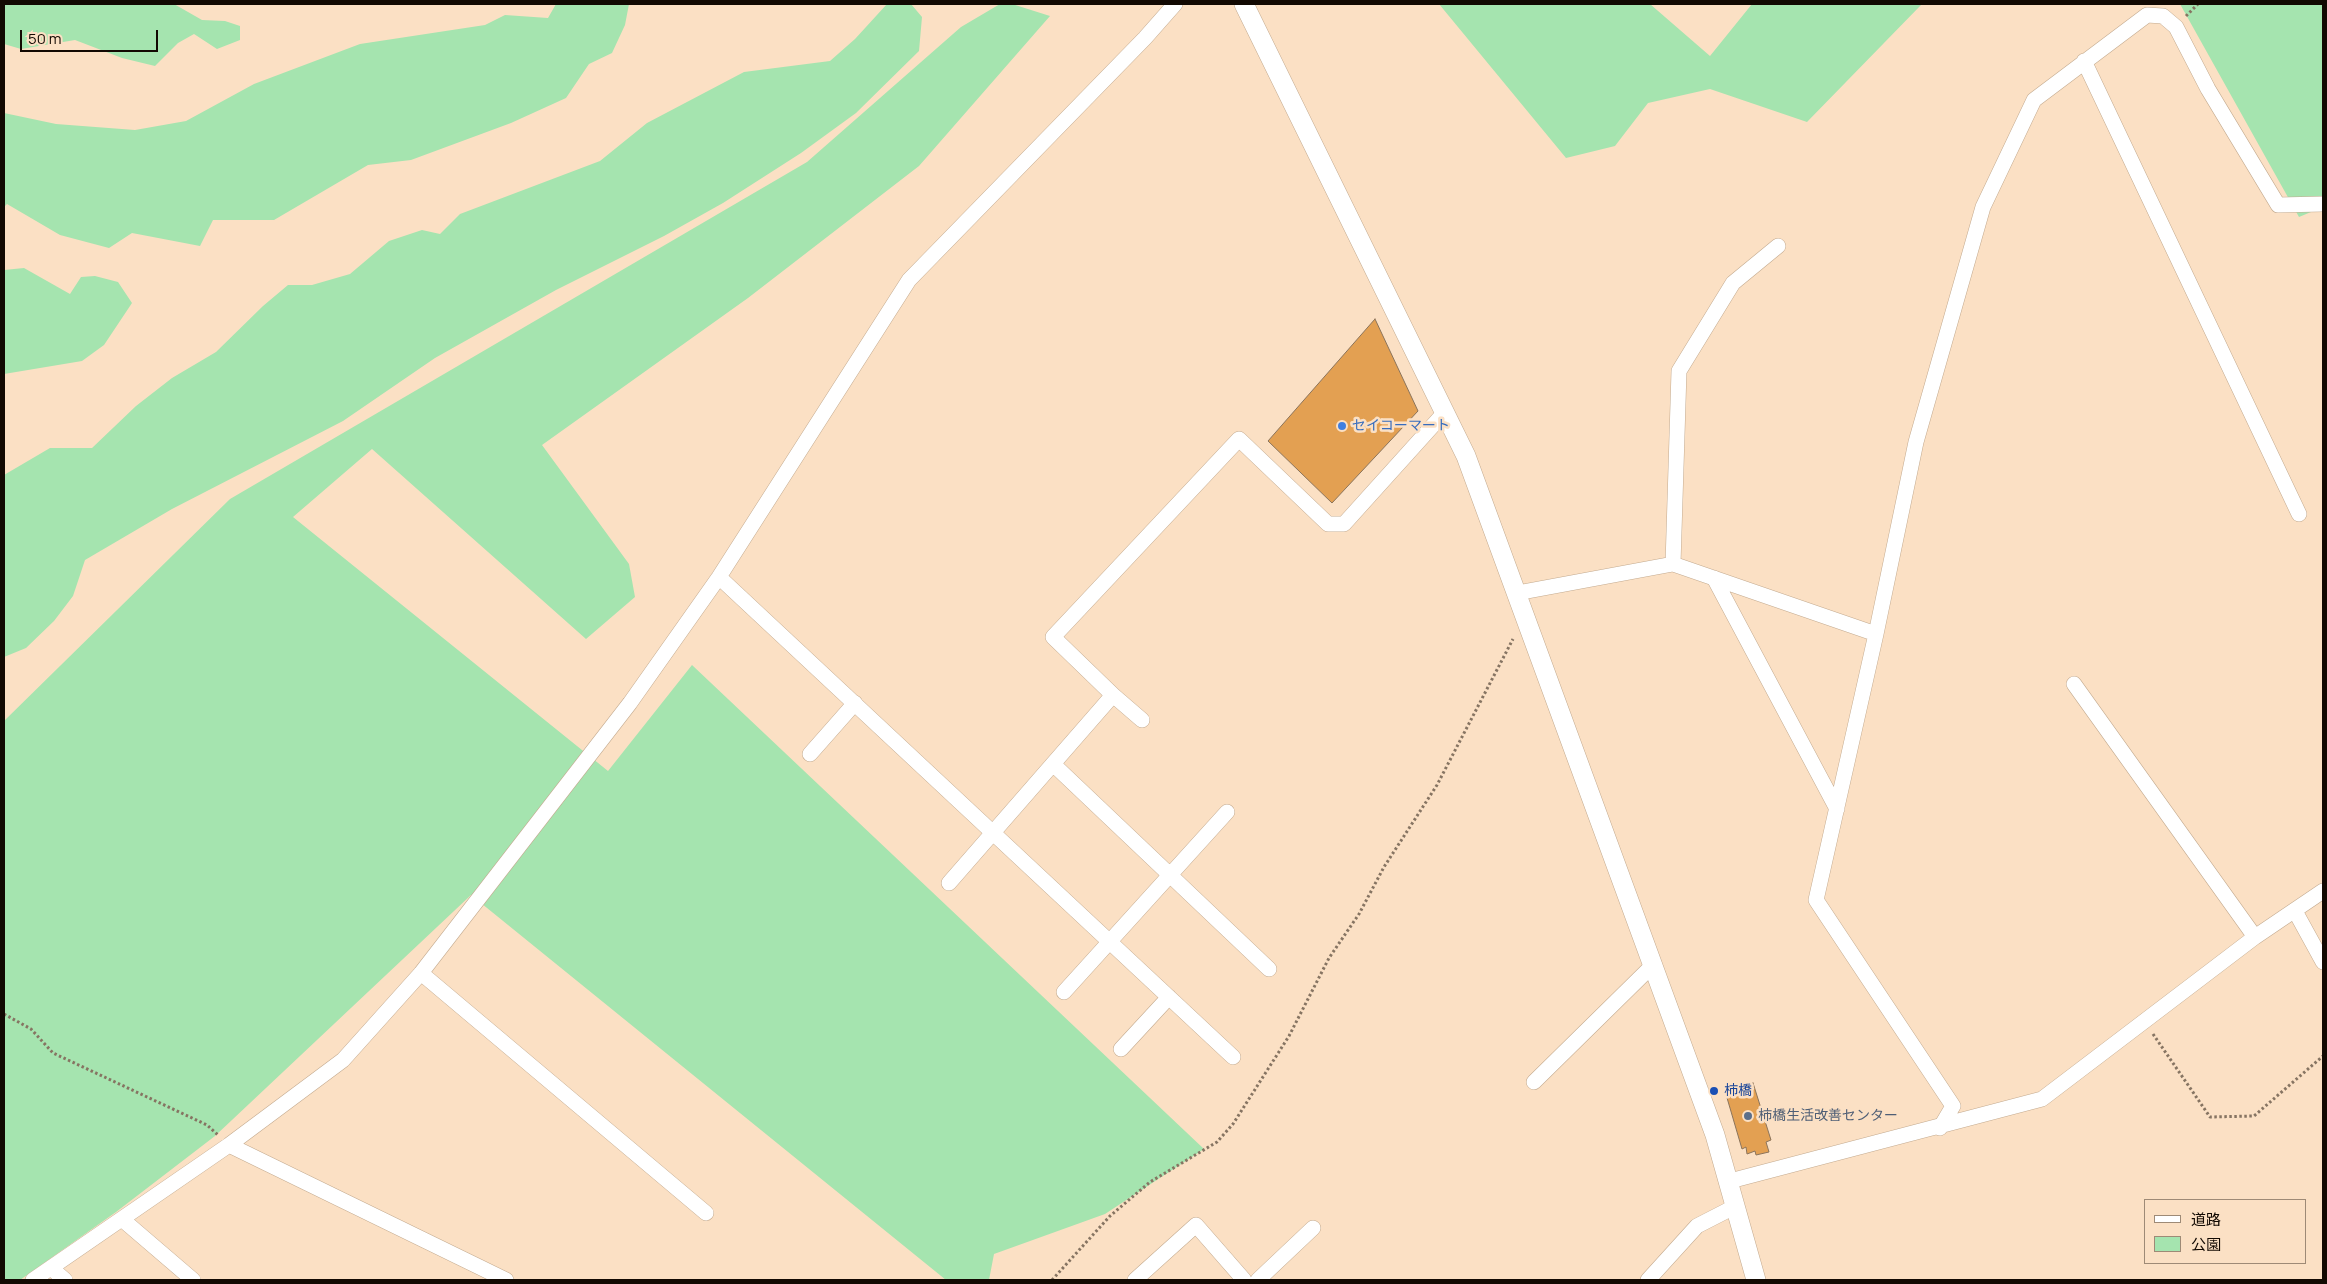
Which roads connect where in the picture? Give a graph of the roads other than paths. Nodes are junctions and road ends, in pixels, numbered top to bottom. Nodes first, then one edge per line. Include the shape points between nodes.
1 (1175, 4) edge
2 (1244, 4) edge
3 (2084, 61) junction
4 (2323, 204) edge
5 (1778, 246) dead end
6 (1445, 412) junction
7 (2299, 514) dead end
8 (1673, 564) junction
9 (719, 577) junction
10 (1714, 578) junction
11 (1517, 593) junction
12 (1876, 634) junction
13 (2074, 684) dead end
14 (1113, 695) junction
15 (855, 703) junction
16 (1142, 720) dead end
17 (810, 754) dead end
18 (1053, 764) junction
19 (1837, 809) junction
20 (1227, 812) dead end
21 (993, 833) junction
22 (1172, 875) junction
23 (949, 884) dead end
24 (2323, 891) edge
25 (2296, 912) junction
26 (2254, 938) junction
27 (1111, 942) junction
28 (2323, 962) edge
29 (1654, 964) junction
30 (1269, 969) dead end
31 (421, 973) junction
32 (1064, 992) dead end
33 (1169, 997) junction
34 (1121, 1049) dead end
35 (1233, 1057) dead end
36 (1534, 1082) dead end
37 (1940, 1128) junction
38 (229, 1146) junction
39 (1730, 1181) junction
40 (1736, 1206) junction
41 (706, 1213) dead end
42 (123, 1220) junction
43 (1313, 1228) dead end
44 (52, 1268) junction
45 (33, 1280) edge
46 (65, 1280) edge
47 (193, 1280) edge
48 (506, 1280) edge
49 (1135, 1280) edge
50 (1244, 1280) edge
51 (1258, 1280) edge
52 (1648, 1280) edge
53 (1756, 1280) edge

1 - 9 street via 909,280
2 - 6 street
3 - 4 street via 2147,15 2162,16 2176,26 2208,89 2278,205
3 - 7 street
3 - 12 street via 2034,100 1983,207 1916,442
5 - 8 street via 1733,284 1679,371
6 - 11 street via 1466,456
6 - 14 street via 1344,524 1328,524 1239,440 1053,637
8 - 10 street
8 - 11 street
9 - 15 street
9 - 31 street via 630,703
10 - 12 street
10 - 19 street
11 - 29 street
12 - 19 street
13 - 26 street
14 - 16 street
14 - 18 street
15 - 17 street
15 - 21 street
18 - 21 street
18 - 22 street
19 - 37 street via 1816,900 1953,1106
20 - 22 street
21 - 23 street
21 - 27 street
22 - 27 street
22 - 30 street
24 - 25 street
25 - 26 street
25 - 28 street
26 - 37 street via 2042,1099
27 - 32 street
27 - 33 street
29 - 36 street
29 - 39 street
31 - 38 street via 344,1060
31 - 41 street
33 - 34 street
33 - 35 street
37 - 39 street
38 - 42 street
38 - 48 street
39 - 40 street
40 - 52 street via 1697,1226
40 - 53 street
42 - 44 street
42 - 47 street
43 - 51 street
44 - 45 street
44 - 46 street
49 - 50 street via 1196,1225

